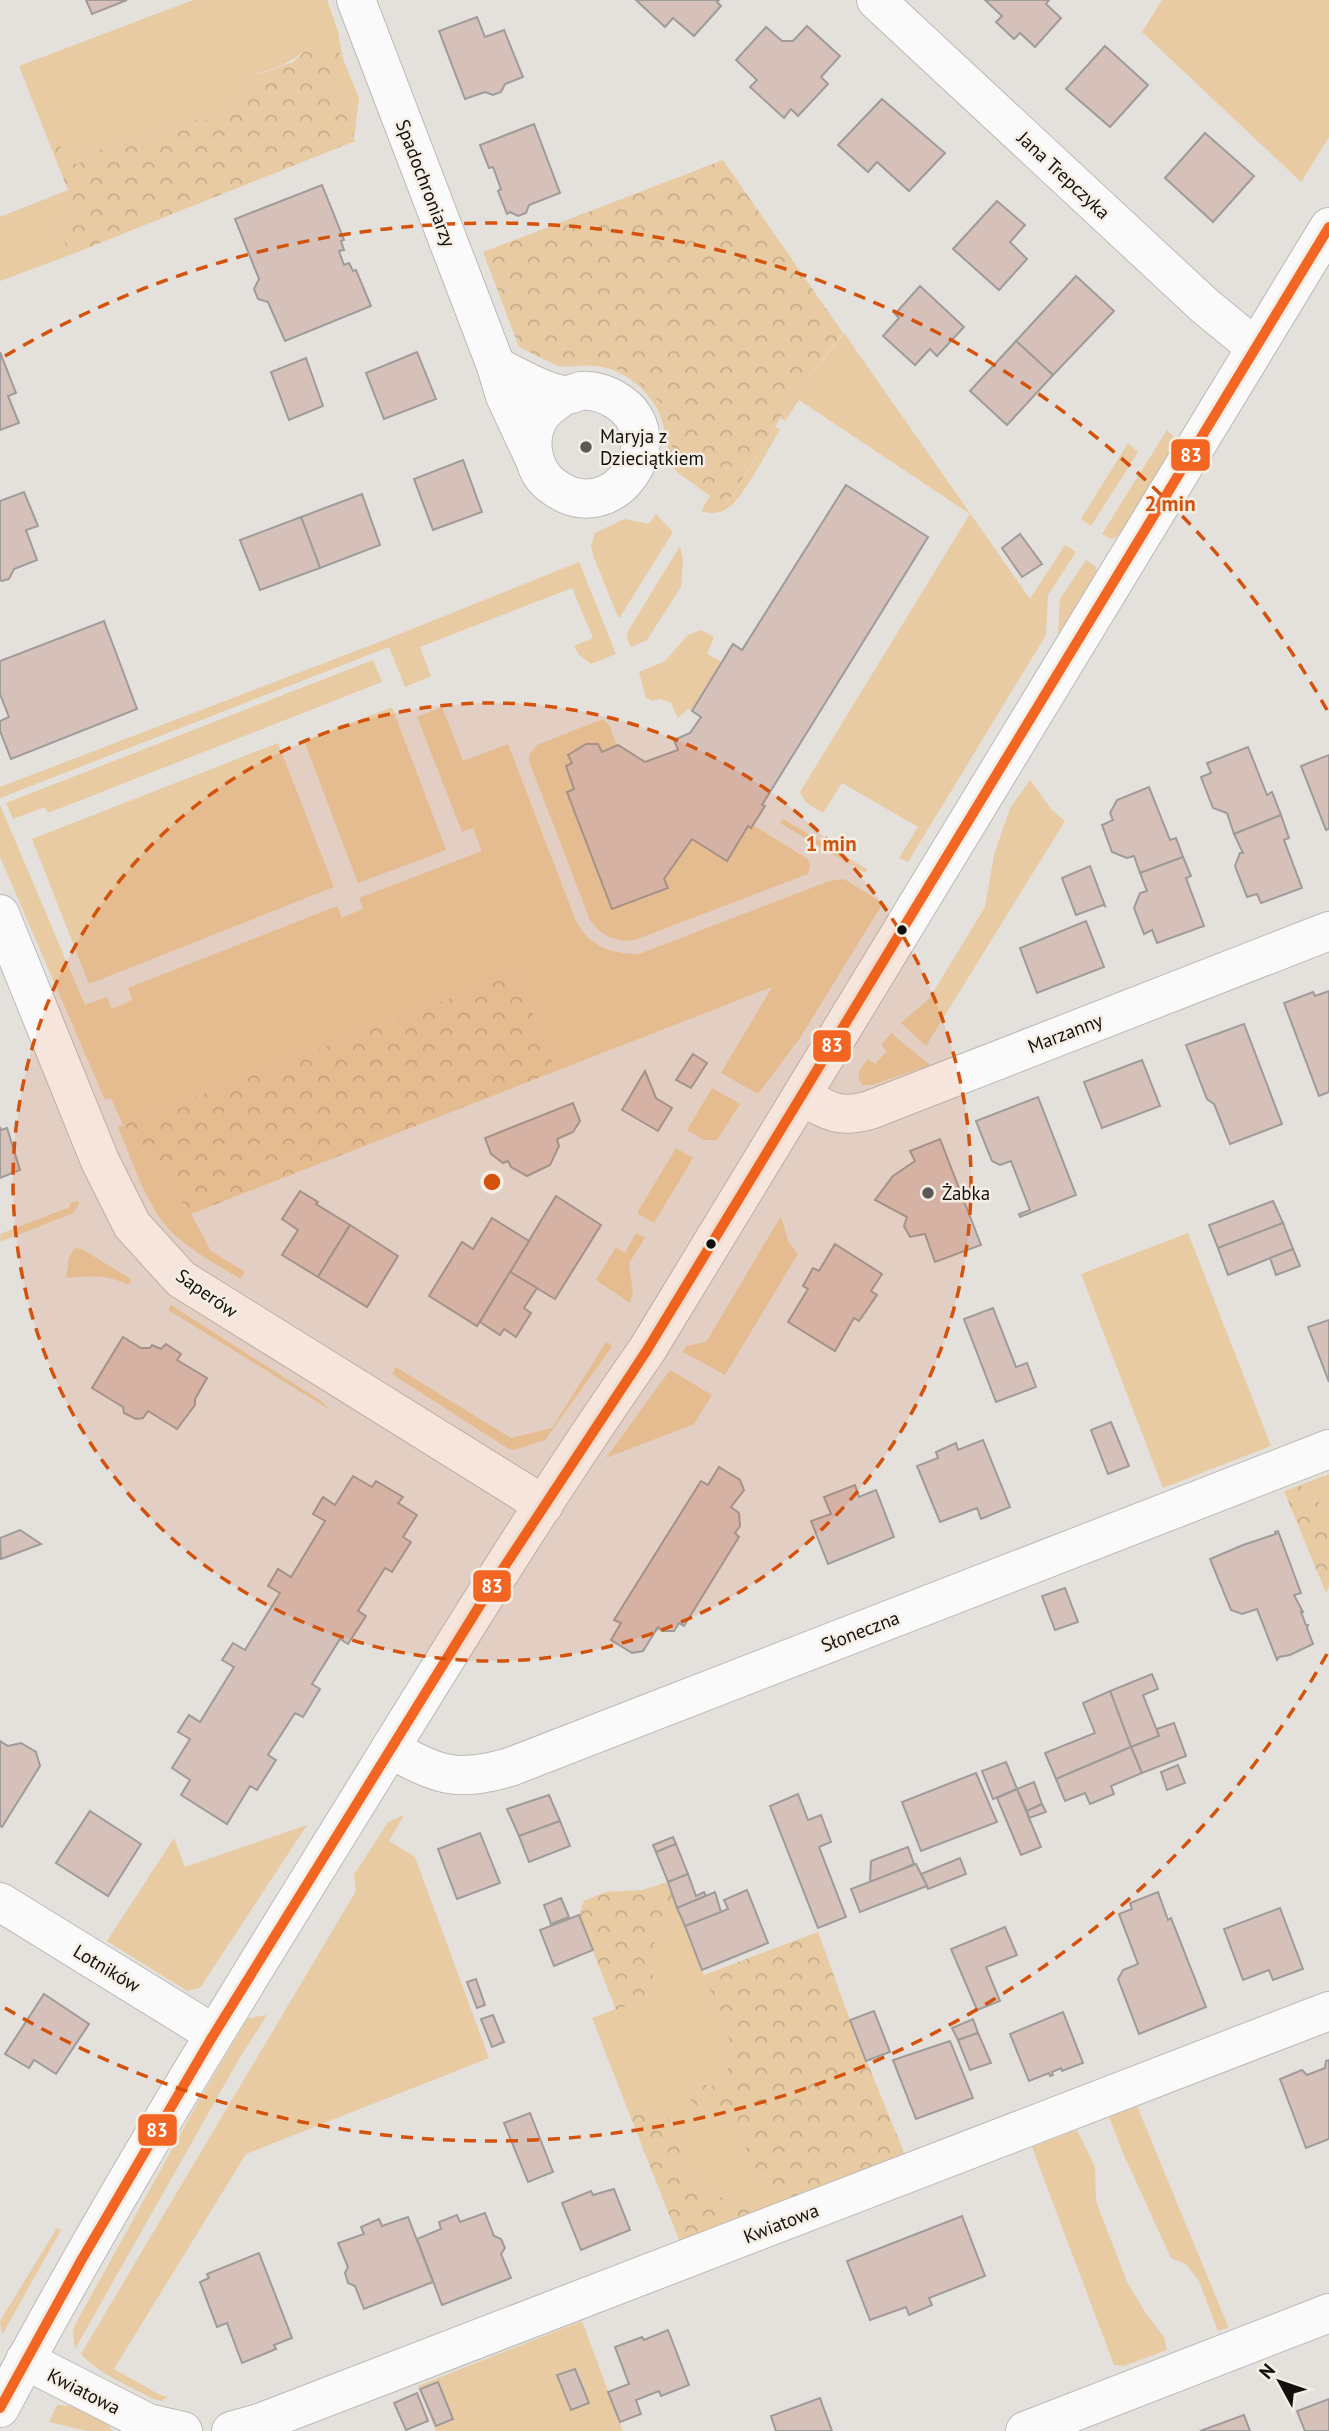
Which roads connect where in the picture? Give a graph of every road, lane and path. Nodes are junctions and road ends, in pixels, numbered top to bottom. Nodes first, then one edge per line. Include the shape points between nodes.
1 (356, 0) edge
2 (876, 0) edge
3 (1329, 227) edge
4 (1255, 347) junction
5 (496, 366) junction
6 (565, 395) junction
7 (533, 456) junction
8 (0, 914) edge
9 (1329, 931) edge
10 (802, 1097) junction
11 (1329, 1449) edge
12 (544, 1505) junction
13 (390, 1749) junction
14 (0, 1902) edge
15 (1329, 2011) edge
16 (214, 2034) junction
17 (1329, 2313) edge
18 (25, 2360) junction
19 (0, 2408) edge
20 (183, 2431) edge
21 (231, 2431) edge
22 (1025, 2431) edge

1 - 5 street, Spadochroniarzy
2 - 4 street, Jana Trepczyka via 1195,297
3 - 4 street
4 - 10 street
5 - 6 street, Spadochroniarzy
5 - 7 street, Spadochroniarzy
6 - 7 street via 538,420
6 - 7 street, Spadochroniarzy via 602,393 619,402 639,432 635,468 624,484 608,494 575,498 548,483
8 - 12 street, Saperów via 105,1172 132,1225 180,1279
9 - 10 street, Marzanny via 870,1110 841,1115
10 - 12 street via 647,1350
11 - 13 street, Słoneczna via 510,1767 480,1776 456,1776 428,1770
12 - 13 street
13 - 16 street
14 - 16 street, Lotników
15 - 21 street, Kwiatowa
16 - 18 street
17 - 22 street
18 - 19 street
18 - 20 street, Kwiatowa via 148,2423

